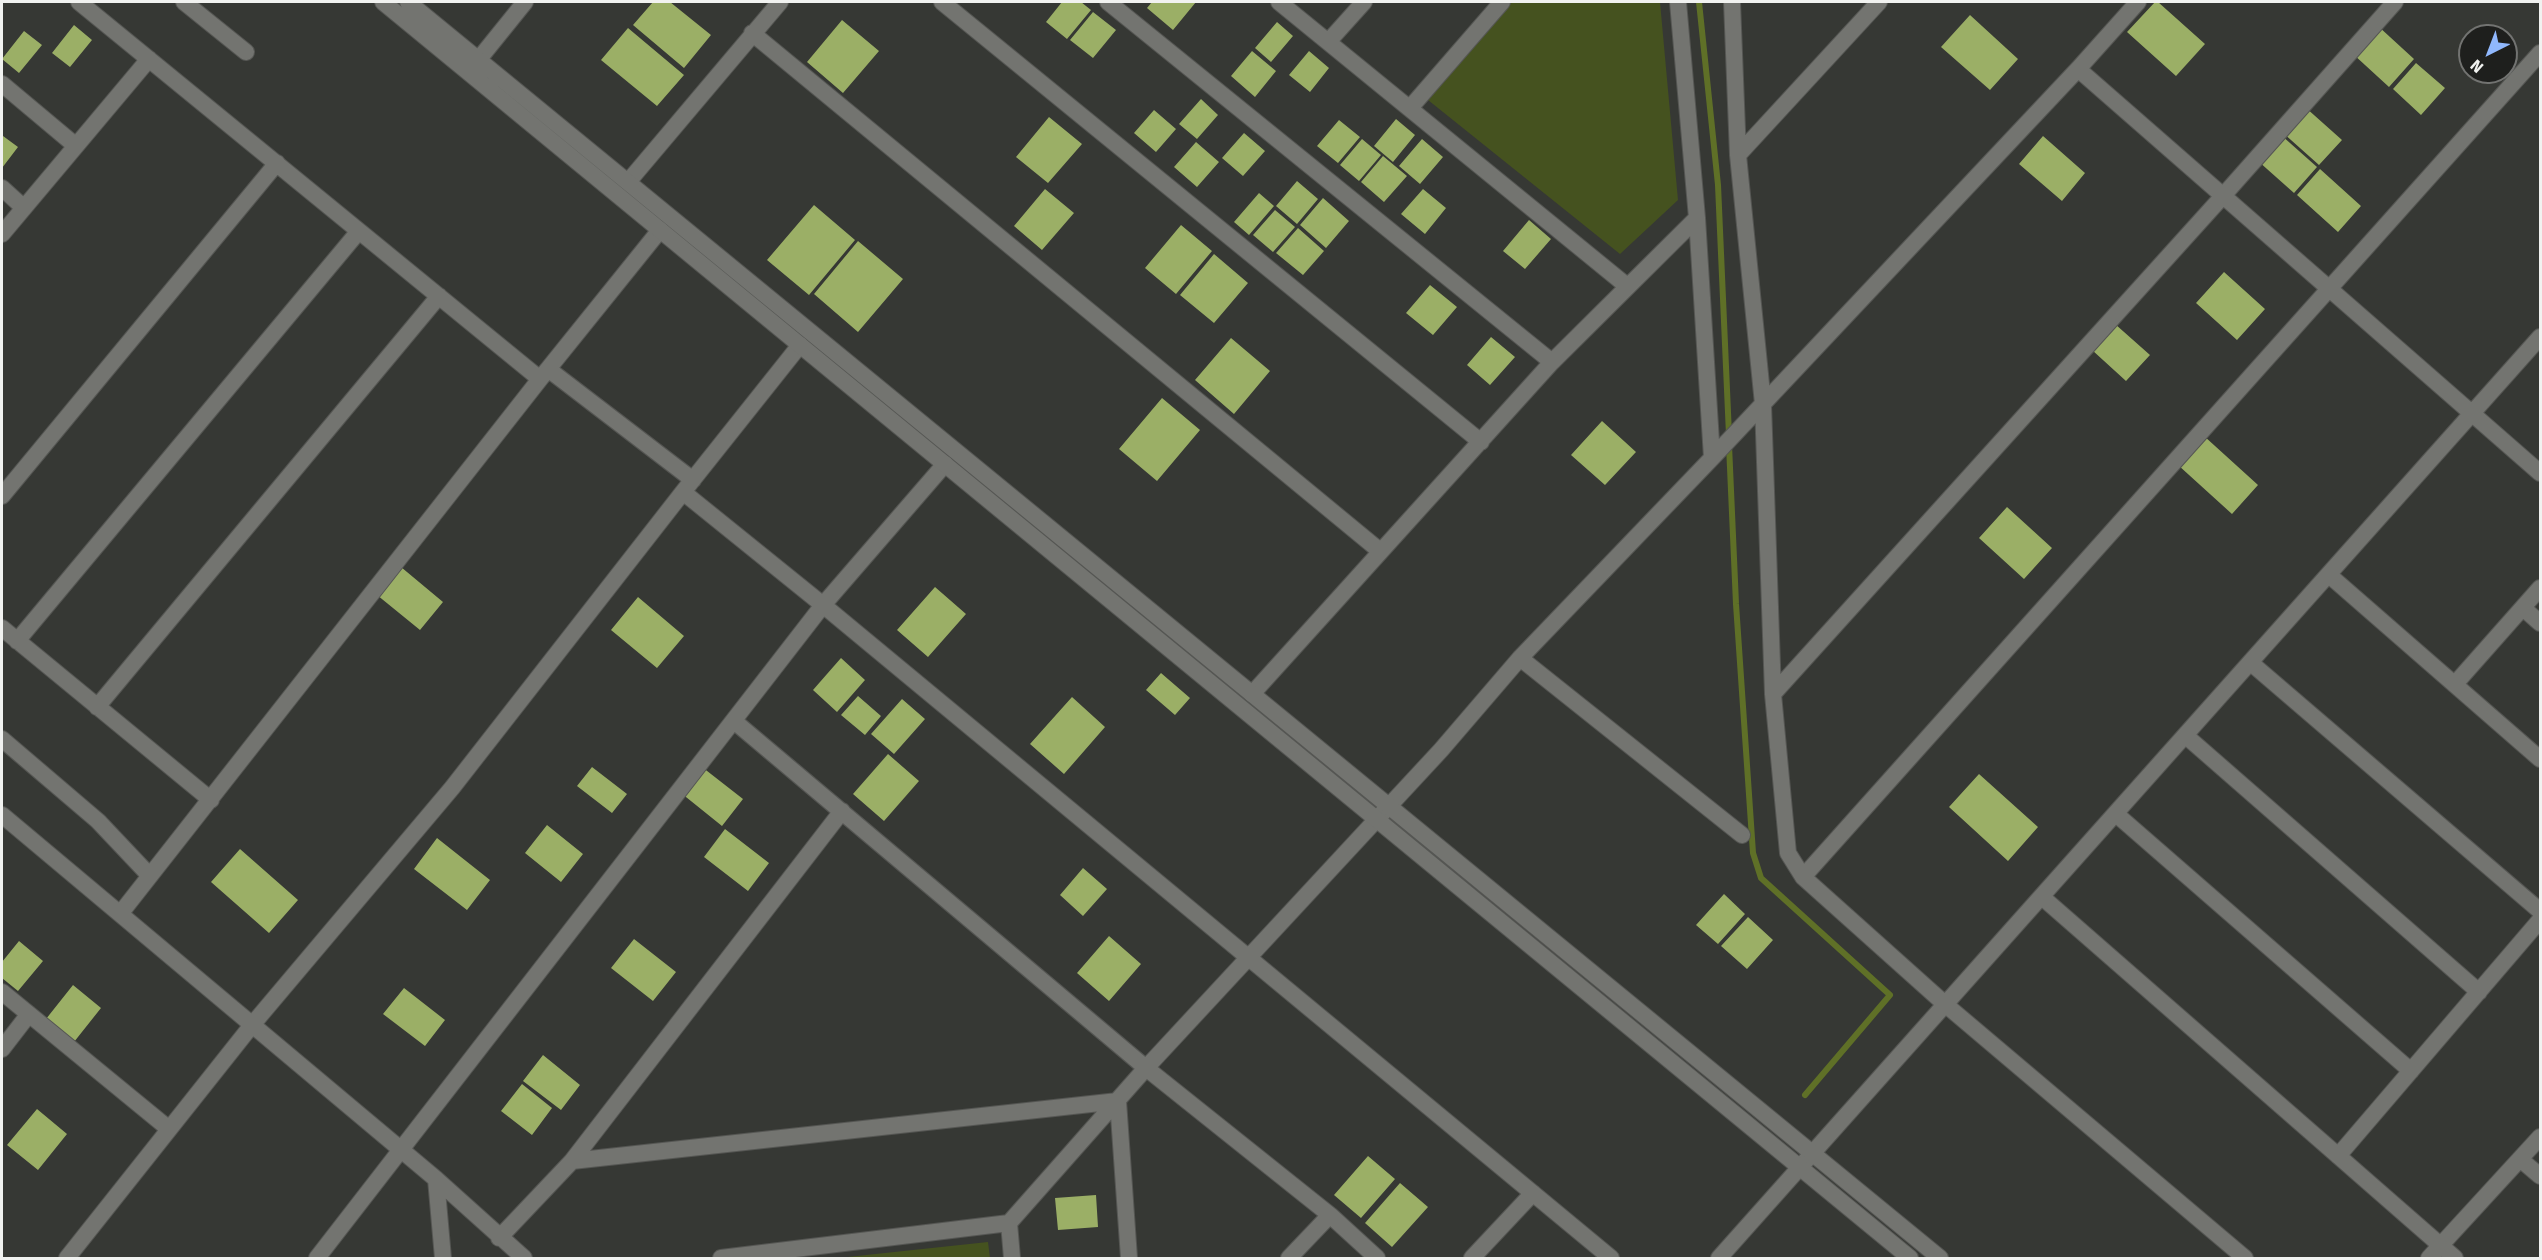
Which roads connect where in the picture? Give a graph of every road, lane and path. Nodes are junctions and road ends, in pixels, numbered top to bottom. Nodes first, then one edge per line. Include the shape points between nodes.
1 (79, 2) edge
2 (184, 2) edge
3 (383, 2) edge
4 (408, 2) edge
5 (525, 2) edge
6 (780, 2) edge
7 (942, 2) edge
8 (1108, 2) edge
9 (1279, 2) edge
10 (1364, 2) edge
11 (1502, 2) edge
12 (1678, 2) edge
13 (1732, 2) edge
14 (1879, 2) edge
15 (2138, 2) edge
16 (2395, 2) edge
17 (752, 33) junction
18 (1328, 42) junction
19 (246, 52) dead end
20 (2541, 53) edge
21 (149, 59) junction
22 (478, 59) junction
23 (2078, 69) junction
24 (2, 84) edge
25 (1410, 108) junction
26 (76, 146) junction
27 (1738, 155) junction
28 (277, 163) junction
29 (628, 182) junction
30 (2, 188) edge
31 (2222, 197) junction
32 (24, 208) junction
33 (1697, 218) junction
34 (660, 230) junction
35 (359, 231) junction
36 (2, 234) edge
37 (1628, 286) junction
38 (2330, 291) junction
39 (439, 297) junction
40 (2541, 337) edge
41 (800, 345) junction
42 (1552, 362) junction
43 (544, 374) junction
44 (1762, 404) junction
45 (2472, 414) junction
46 (1481, 442) junction
47 (1712, 458) junction
48 (945, 464) junction
49 (2541, 473) edge
50 (688, 486) junction
51 (2, 496) edge
52 (1380, 551) junction
53 (2329, 575) junction
54 (2541, 588) edge
55 (824, 605) junction
56 (2523, 608) junction
57 (2541, 623) edge
58 (2, 628) edge
59 (18, 641) junction
60 (1520, 658) junction
61 (2251, 663) junction
62 (2455, 684) junction
63 (1252, 694) junction
64 (1773, 694) junction
65 (97, 707) junction
66 (734, 721) junction
67 (2186, 736) junction
68 (2, 739) edge
69 (2541, 759) edge
70 (211, 800) junction
71 (1389, 806) junction
72 (842, 810) junction
73 (2116, 814) junction
74 (2, 815) edge
75 (1377, 820) junction
76 (1742, 835) dead end
77 (150, 876) junction
78 (1803, 877) junction
79 (2042, 897) junction
80 (2541, 911) edge
81 (120, 914) junction
82 (2541, 920) edge
83 (1250, 959) junction
84 (2, 992) edge
85 (2479, 992) junction
86 (1946, 1005) junction
87 (29, 1014) junction
88 (252, 1025) junction
89 (2, 1049) edge
90 (1146, 1068) junction
91 (2411, 1071) junction
92 (1119, 1101) junction
93 (169, 1129) junction
94 (2541, 1137) edge
95 (401, 1150) junction
96 (1813, 1154) junction
97 (2338, 1156) junction
98 (2520, 1159) junction
99 (572, 1161) junction
100 (1800, 1168) junction
101 (2541, 1176) edge
102 (436, 1179) junction
103 (1533, 1193) junction
104 (1330, 1215) junction
105 (1009, 1223) junction
106 (498, 1238) junction
107 (2435, 1252) edge
108 (67, 1258) edge
109 (317, 1258) edge
110 (443, 1258) edge
111 (524, 1258) edge
112 (721, 1258) edge
113 (1012, 1258) edge
114 (1129, 1258) edge
115 (1289, 1258) edge
116 (1377, 1258) edge
117 (1472, 1258) edge
118 (1611, 1258) edge
119 (1719, 1258) edge
120 (1910, 1258) edge
121 (1940, 1258) edge
122 (2245, 1258) edge
123 (2455, 1258) edge

1 - 21 street
2 - 19 street
3 - 34 street
4 - 22 street
5 - 22 street
6 - 17 street
7 - 46 street
8 - 42 street
9 - 18 street
10 - 18 street
11 - 25 street
12 - 33 street
13 - 27 street
14 - 27 street
15 - 23 street
16 - 31 street
17 - 29 street
17 - 52 street
18 - 25 street
20 - 38 street
21 - 26 street
21 - 28 street
22 - 29 street
23 - 31 street
23 - 44 street
24 - 26 street
25 - 37 street
26 - 32 street
27 - 44 street
28 - 35 street
28 - 51 street
29 - 63 street
30 - 32 street
31 - 38 street
31 - 64 street
32 - 36 street
33 - 37 street
33 - 47 street
34 - 41 street
34 - 43 street
35 - 39 street
35 - 59 street
37 - 42 street
38 - 45 street
38 - 78 street
39 - 43 street
39 - 65 street
40 - 45 street
41 - 48 street
41 - 50 street
42 - 46 street
43 - 50 street
43 - 70 street
44 - 47 street
44 - 64 street
45 - 49 street
45 - 53 street
46 - 52 street
47 - 60 street
48 - 55 street
48 - 75 street
50 - 55 street
50 - 88 street via 452,788
52 - 63 street
53 - 61 street
53 - 62 street
54 - 56 street
55 - 66 street
55 - 83 street
56 - 57 street
56 - 62 street
58 - 59 street
59 - 65 street
60 - 71 street
60 - 76 street
61 - 67 street
61 - 80 street
62 - 69 street
63 - 71 street
64 - 78 street via 1788,853
65 - 70 street
66 - 72 street
66 - 95 street
67 - 73 street
67 - 85 street
68 - 77 street via 98,821
70 - 77 street
71 - 75 street
71 - 96 street
72 - 90 street
72 - 99 street
73 - 79 street
73 - 91 street
74 - 81 street
75 - 83 street
75 - 100 street
77 - 81 street
78 - 86 street
79 - 86 street
79 - 97 street
81 - 88 street
82 - 85 street
83 - 90 street
83 - 103 street
84 - 87 street
85 - 91 street
86 - 96 street
86 - 122 street
87 - 89 street
87 - 93 street
88 - 93 street
88 - 95 street
90 - 92 street
90 - 104 street
91 - 97 street
92 - 99 street
92 - 105 street
92 - 114 street
93 - 108 street
94 - 98 street
95 - 102 street
95 - 109 street
96 - 100 street
96 - 121 street
97 - 107 street
98 - 101 street
98 - 107 street
99 - 106 street
100 - 119 street
100 - 120 street
102 - 106 street
102 - 110 street
103 - 117 street
103 - 118 street
104 - 115 street
104 - 116 street
105 - 112 street
105 - 113 street
106 - 111 street
107 - 123 street

